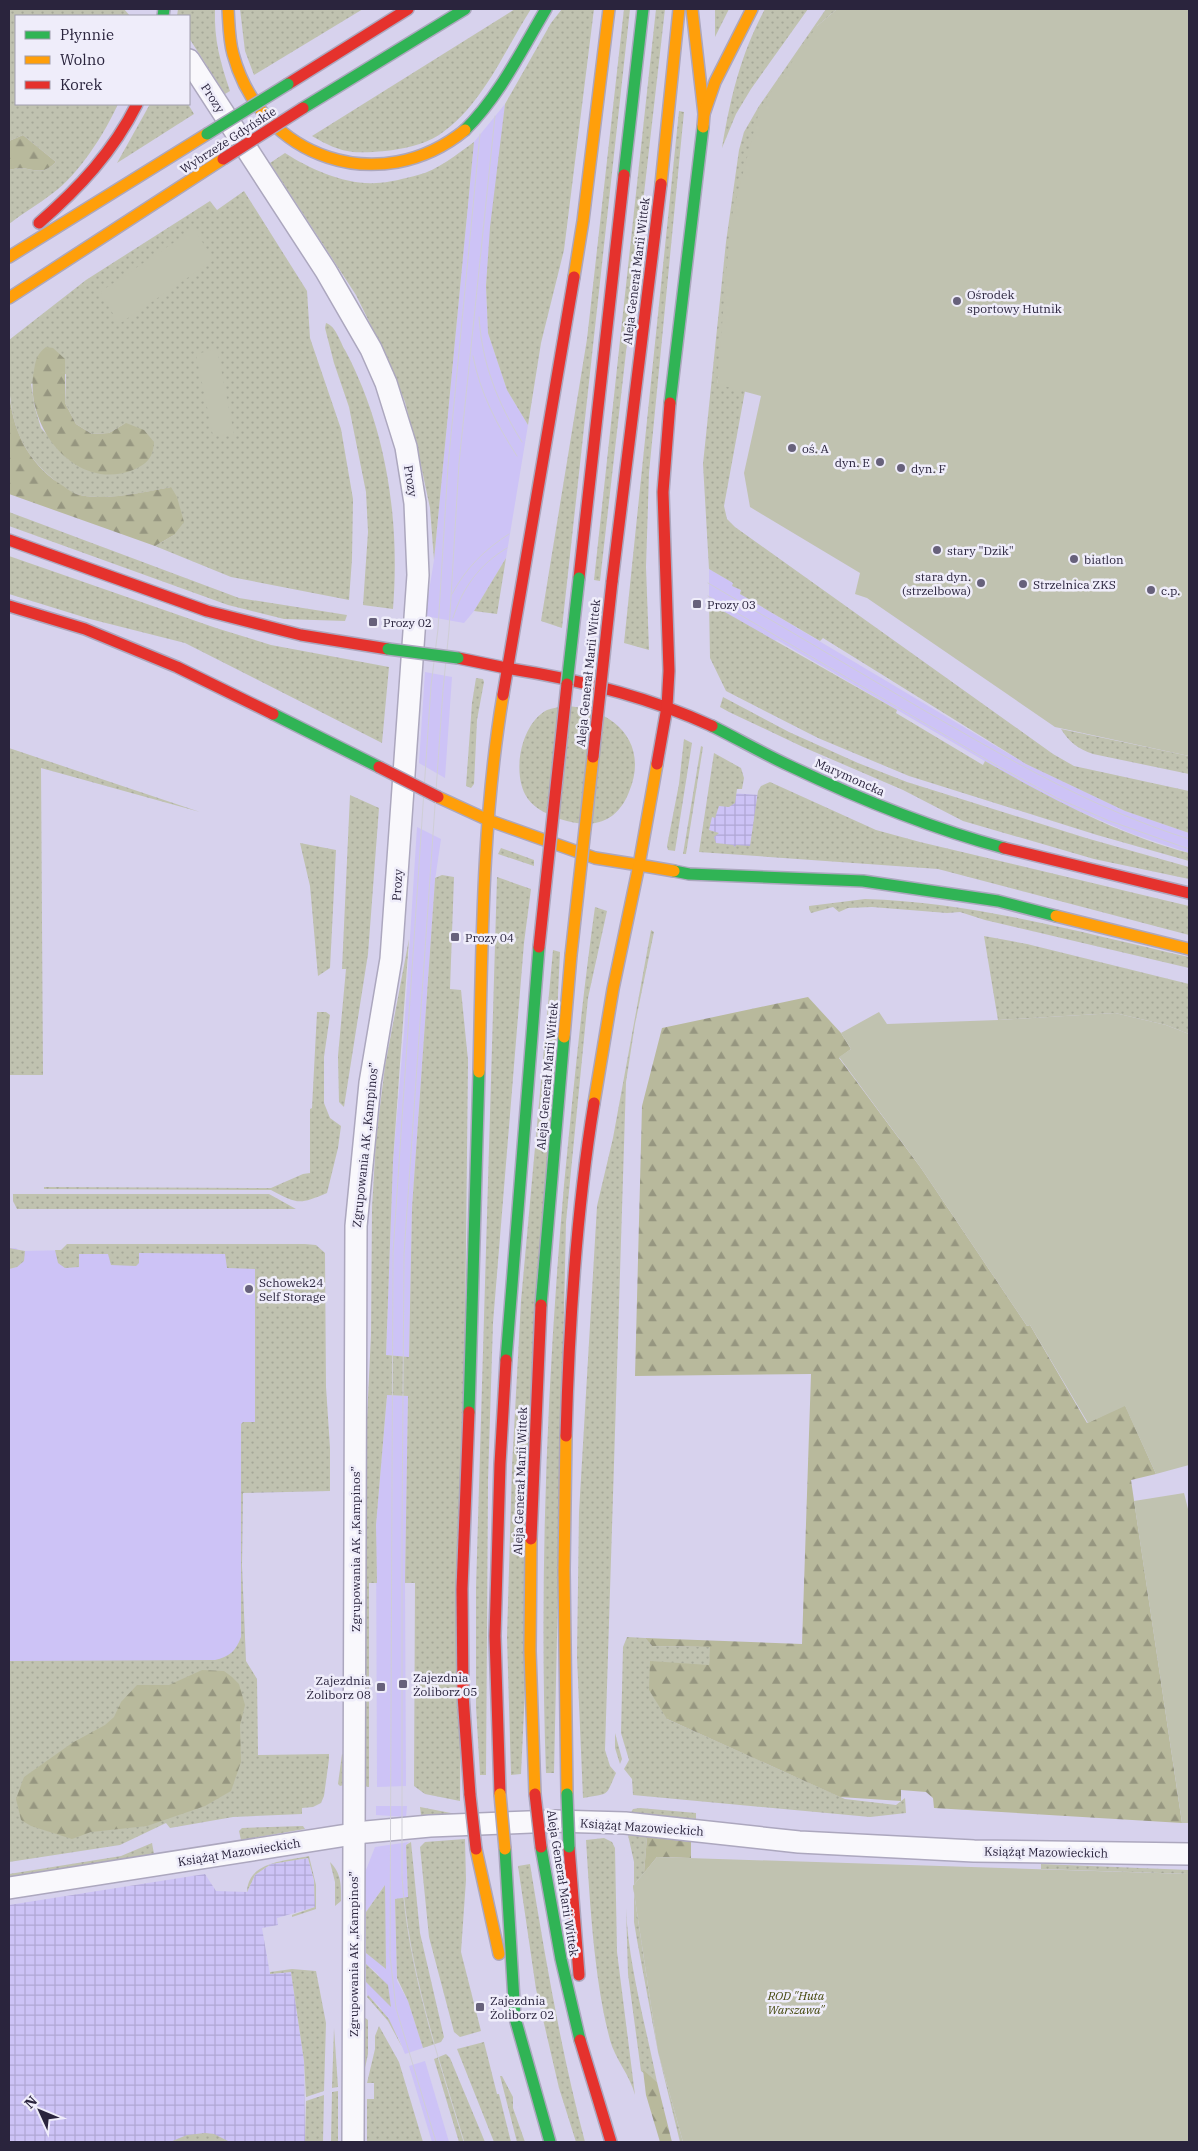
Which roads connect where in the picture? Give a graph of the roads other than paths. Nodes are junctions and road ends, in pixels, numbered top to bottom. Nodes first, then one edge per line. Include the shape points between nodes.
1 (228, 9) edge
2 (408, 9) edge
3 (465, 9) edge
4 (546, 9) edge
5 (609, 9) edge
6 (643, 9) edge
7 (679, 9) edge
8 (692, 9) edge
9 (752, 9) edge
10 (190, 62) edge
11 (137, 105) edge
12 (704, 114) junction
13 (9, 250) edge
14 (9, 257) edge
15 (9, 298) edge
16 (9, 540) edge
17 (9, 606) edge
18 (506, 668) junction
19 (666, 707) junction
20 (488, 820) junction
21 (639, 866) junction
22 (1189, 893) edge
23 (1189, 949) edge
24 (391, 959) joint
25 (353, 1834) junction
26 (1189, 1854) edge
27 (9, 1888) edge
28 (515, 2018) junction
29 (589, 2074) junction
30 (353, 2142) edge
31 (550, 2142) edge
32 (611, 2142) edge

1 - 4 main road via 231,46 237,67 247,90 273,125 308,151 340,162 372,165 415,158 448,144 462,132 498,90
2 - 14 main road, Wybrzeże Gdyńskie, bridge
3 - 15 main road, Wybrzeże Gdyńskie, bridge via 303,108
5 - 18 main road via 583,221
6 - 28 main road, Aleja Generał Marii Wittek, bridge via 539,947 506,1332 495,1639 500,1794
7 - 29 main road, Aleja Generał Marii Wittek, bridge via 571,955 538,1336 530,1651 536,1794 552,1916
8 - 12 main road
9 - 12 main road via 715,82
10 - 24 street, Prozy via 355,319 386,383 406,448 415,503 418,575
11 - 13 main road via 125,130 100,166
12 - 19 main road via 663,492 669,671
16 - 18 main road, Marymoncka, bridge via 207,611 301,636
17 - 20 main road, bridge via 84,630 177,666
18 - 19 main road, Marymoncka via 605,687
18 - 20 main road via 494,743
19 - 21 main road
19 - 22 main road, Marymoncka via 919,821 1054,861
20 - 21 main road via 595,858
20 - 28 main road, bridge via 462,1589 463,1695 476,1849
21 - 23 main road via 683,874 863,881 998,901
21 - 29 main road, bridge via 604,1039 582,1198 564,1503 563,1656 569,1847
24 - 25 street, Zgrupowania AK „Kampinos” via 370,1083 356,1226
25 - 26 street, Książąt Mazowieckich via 415,1827 556,1821 625,1823 799,1842 974,1852
25 - 27 street, Książąt Mazowieckich
25 - 30 street, Zgrupowania AK „Kampinos”
28 - 31 main road, Aleja Generał Marii Wittek
29 - 32 main road, Aleja Generał Marii Wittek

